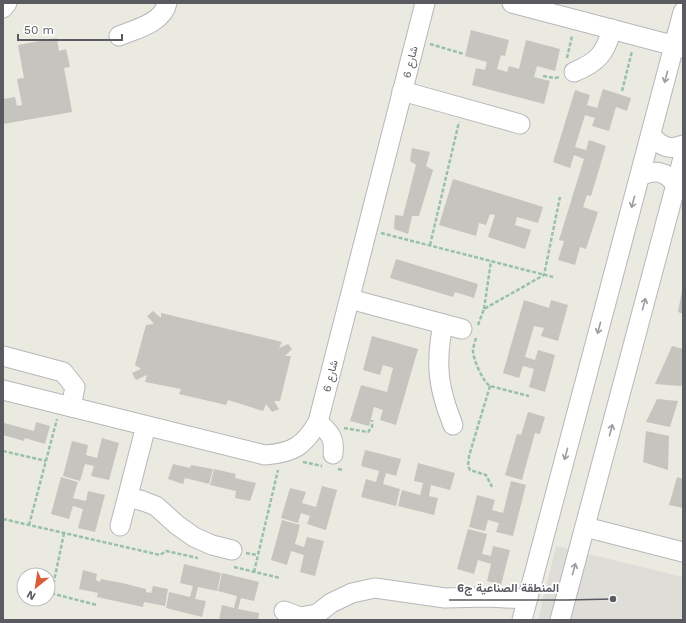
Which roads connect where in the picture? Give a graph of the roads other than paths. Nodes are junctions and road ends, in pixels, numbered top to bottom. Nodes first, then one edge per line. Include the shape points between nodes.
1 (7, 3) edge
2 (167, 3) edge
3 (425, 3) edge
4 (522, 4) edge
5 (3, 8) edge
6 (683, 12) edge
7 (612, 29) junction
8 (119, 36) dead end
9 (679, 47) edge
10 (568, 69) road end
11 (402, 91) junction
12 (520, 124) dead end
13 (651, 135) junction
14 (683, 146) edge
15 (683, 158) edge
16 (640, 176) junction
17 (676, 185) junction
18 (350, 299) junction
19 (443, 324) junction
20 (472, 331) road end
21 (3, 356) edge
22 (3, 390) edge
23 (66, 406) junction
24 (318, 422) junction
25 (452, 425) dead end
26 (146, 426) junction
27 (331, 463) road end
28 (128, 497) junction
29 (120, 526) dead end
30 (585, 527) junction
31 (683, 552) edge
32 (232, 558) road end
33 (527, 599) junction
34 (284, 611) dead end
35 (522, 620) edge
36 (560, 620) edge

1 - 5 street
2 - 8 street via 166,10 156,19
3 - 11 street, شارع 6
4 - 7 street
6 - 9 street
7 - 9 street
7 - 10 street via 608,44 599,56 588,66
9 -> 13 street
11 - 12 street
11 - 18 street, شارع 6
13 - 14 street via 667,148
13 - 16 street
15 - 17 street
16 - 17 street via 660,172
16 -> 33 street
30 -> 17 street
18 - 19 street
18 - 24 street, شارع 6
19 - 20 street
19 - 25 street via 439,344 439,379
21 - 23 street via 63,372 75,387
22 - 23 street, شارع 6
23 - 26 street, شارع 6
24 - 26 street, شارع 6 via 310,436 297,447 282,454 265,455
24 - 27 street via 329,432 334,447
26 - 28 street
28 - 29 street
28 - 32 street via 156,506 194,537
30 - 31 street
36 -> 30 street
33 - 34 street via 445,598 375,588 352,593 331,603 317,614 300,617
33 - 35 street

